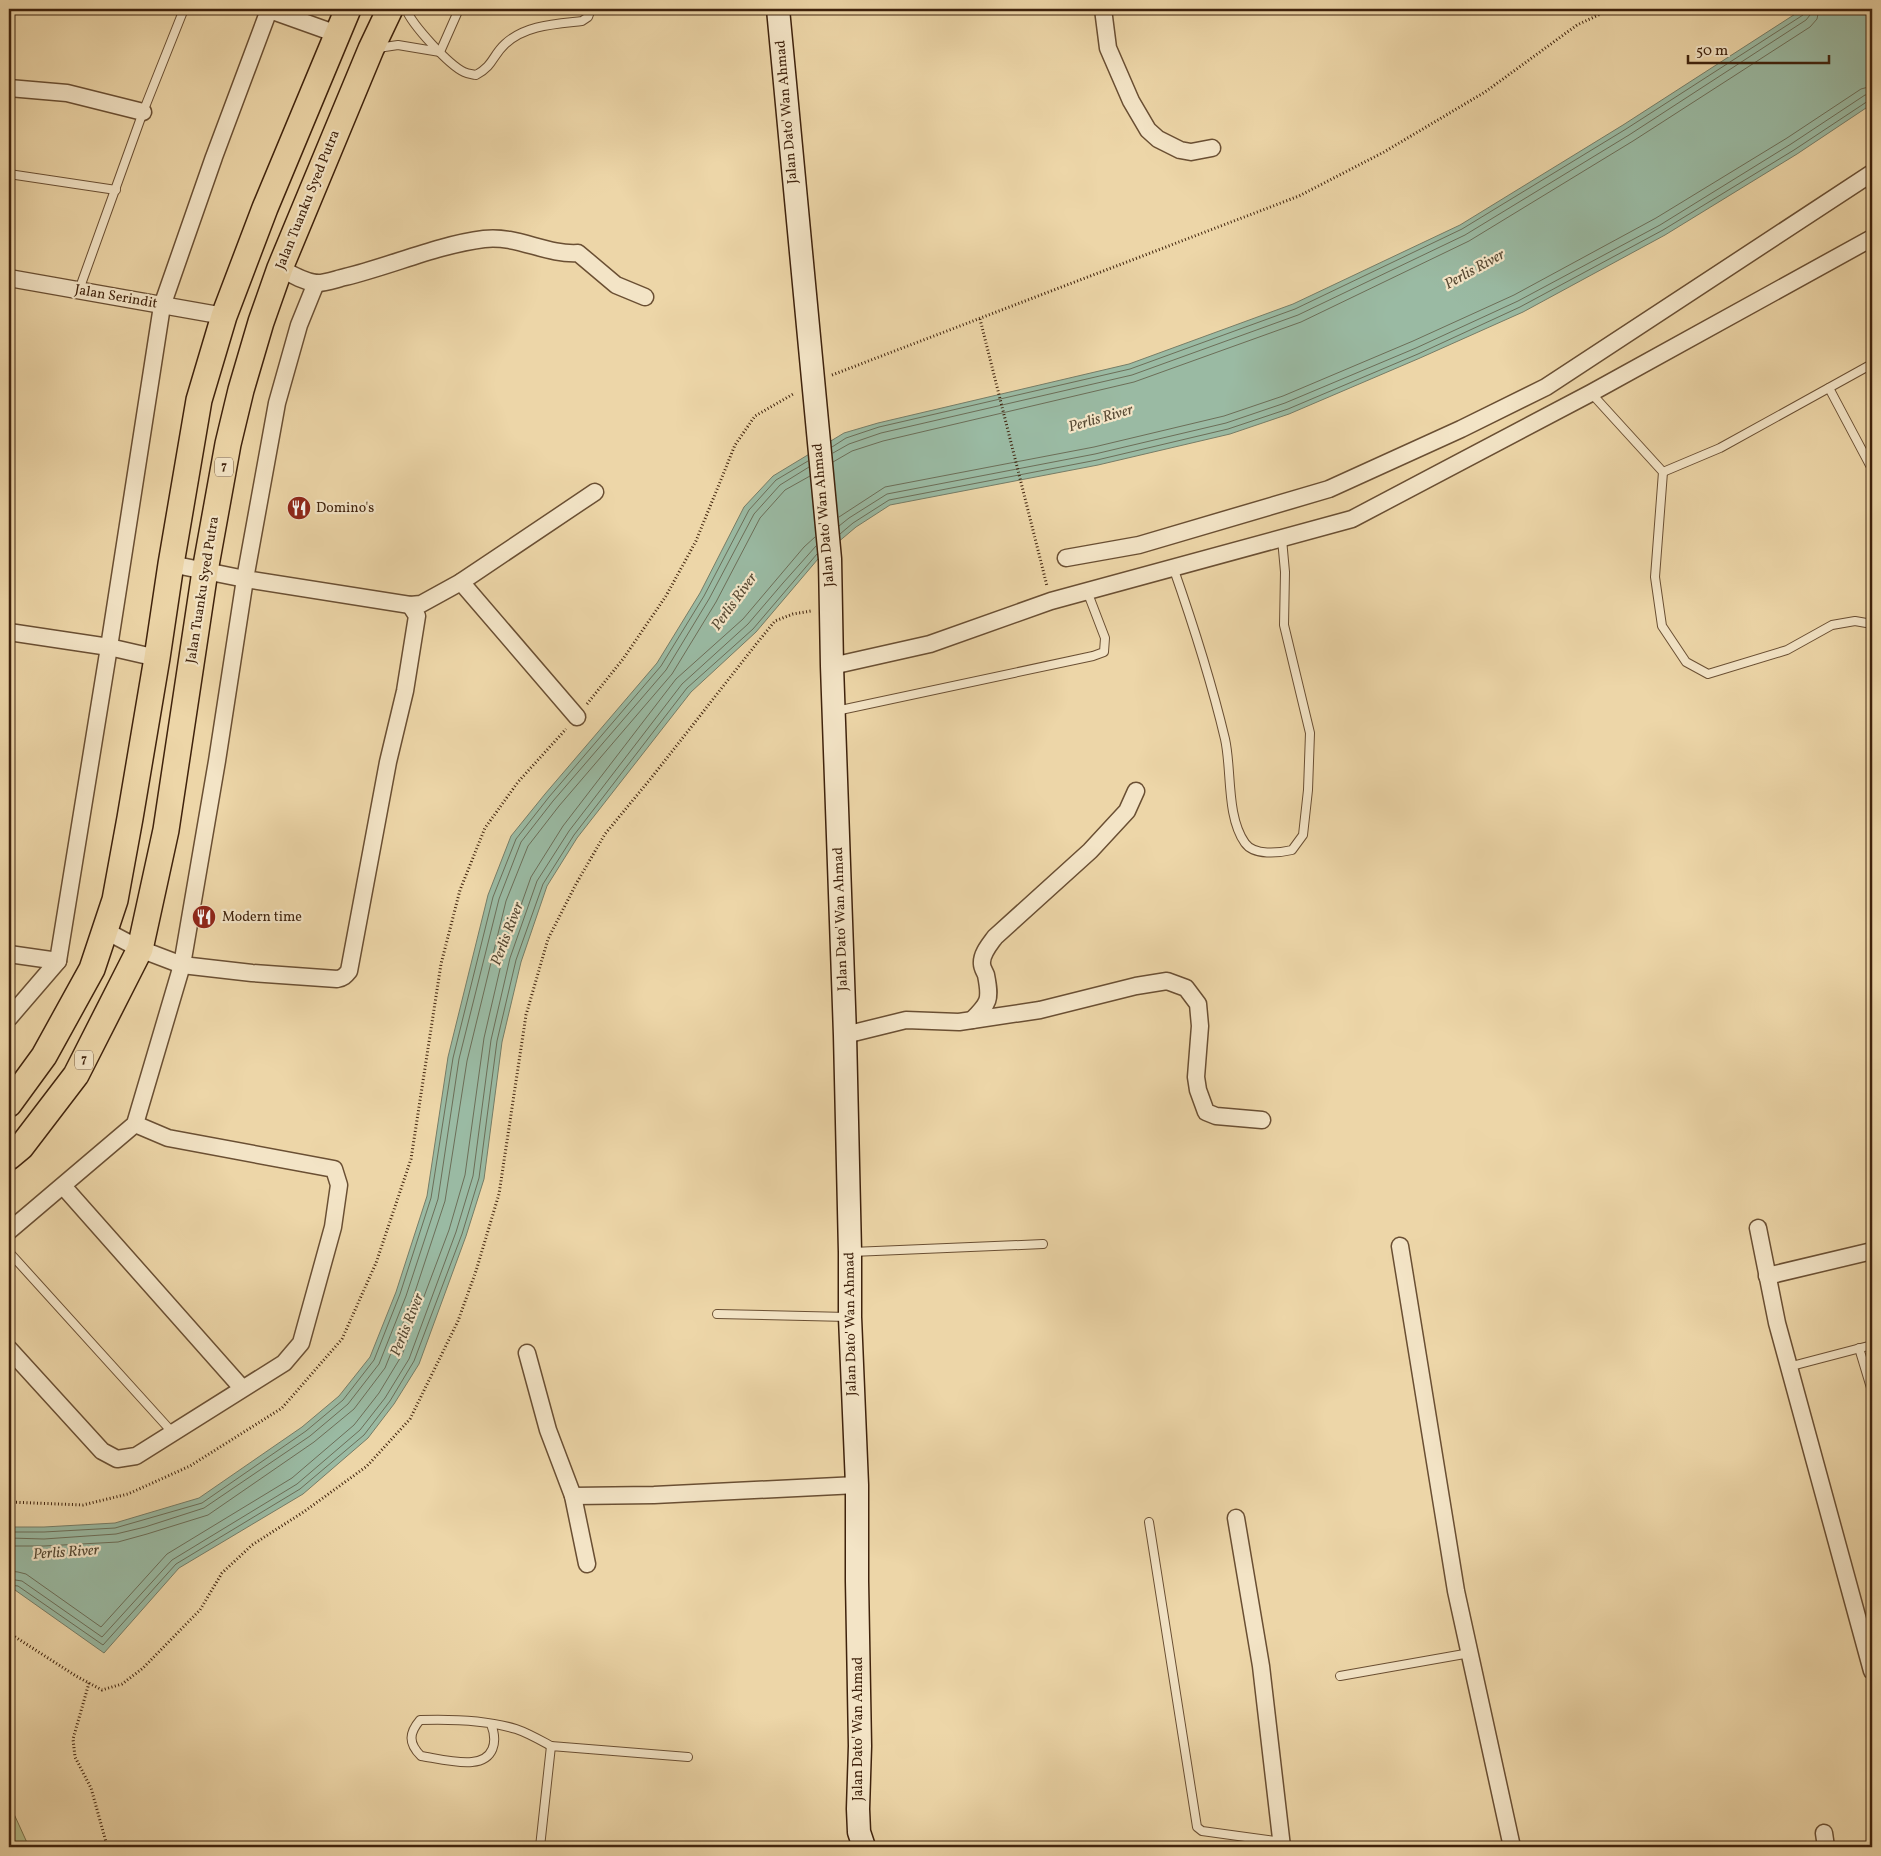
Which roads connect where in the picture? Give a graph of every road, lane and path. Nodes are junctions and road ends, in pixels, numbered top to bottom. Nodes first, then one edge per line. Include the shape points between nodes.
1 (184, 9) edge
2 (268, 9) edge
3 (348, 9) edge
4 (390, 9) edge
5 (406, 9) edge
6 (459, 9) edge
7 (591, 9) edge
8 (778, 9) edge
9 (1102, 9) edge
10 (1611, 9) edge
11 (337, 34) junction
12 (371, 48) junction
13 (440, 52) junction
14 (9, 88) edge
15 (143, 112) junction
16 (1212, 148) dead end
17 (1872, 173) edge
18 (9, 174) edge
19 (116, 190) junction
20 (1872, 238) edge
21 (280, 268) junction
22 (9, 278) edge
23 (316, 283) junction
24 (78, 290) junction
25 (645, 297) dead end
26 (162, 306) junction
27 (224, 316) junction
28 (980, 319) junction
29 (1872, 364) edge
30 (813, 382) junction
31 (1829, 388) junction
32 (1591, 393) junction
33 (1872, 469) edge
34 (1663, 472) junction
35 (595, 492) dead end
36 (1282, 539) junction
37 (1066, 558) dead end
38 (171, 564) junction
39 (1174, 567) junction
40 (205, 571) junction
41 (245, 579) junction
42 (461, 582) junction
43 (1088, 591) junction
44 (1052, 601) junction
45 (410, 605) junction
46 (832, 607) junction
47 (1872, 624) edge
48 (9, 632) edge
49 (109, 647) junction
50 (157, 658) junction
51 (832, 666) junction
52 (834, 712) junction
53 (577, 717) junction
54 (1136, 791) dead end
55 (104, 930) junction
56 (140, 949) junction
57 (9, 954) edge
58 (58, 961) junction
59 (182, 965) junction
60 (9, 1018) edge
61 (972, 1020) junction
62 (845, 1036) junction
63 (9, 1104) edge
64 (1262, 1120) dead end
65 (135, 1124) junction
66 (9, 1158) edge
67 (63, 1186) junction
68 (1758, 1228) dead end
69 (9, 1231) edge
70 (1043, 1244) dead end
71 (1400, 1246) dead end
72 (1872, 1251) edge
73 (9, 1252) edge
74 (850, 1252) junction
75 (1768, 1276) junction
76 (717, 1314) dead end
77 (850, 1317) junction
78 (1872, 1345) edge
79 (1859, 1348) junction
80 (9, 1351) edge
81 (527, 1353) dead end
82 (1788, 1366) junction
83 (242, 1388) junction
84 (1872, 1391) edge
85 (173, 1432) junction
86 (857, 1485) junction
87 (573, 1496) junction
88 (9, 1502) edge
89 (1236, 1518) dead end
90 (1149, 1522) dead end
91 (587, 1564) dead end
92 (9, 1633) edge
93 (1470, 1653) junction
94 (1871, 1665) edge
95 (1340, 1676) dead end
96 (89, 1683) junction
97 (492, 1724) junction
98 (551, 1746) junction
99 (688, 1757) dead end
100 (858, 1842) edge
101 (1282, 1845) edge
102 (110, 1847) edge
103 (540, 1847) edge
104 (1512, 1847) edge

1 - 15 lane
2 - 11 street
2 - 26 street
3 - 11 main road
4 - 12 main road, Jalan Tuanku Syed Putra / 7
5 - 13 lane via 418,29
6 - 13 lane
7 - 13 lane via 582,21 533,28 516,34 503,45 488,69 476,75 464,72
8 - 30 main road, Jalan Dato' Wan Ahmad
9 - 16 street via 1108,48 1131,101 1148,130 1180,150 1191,152
10 - 28 path via 1577,26 1485,92 1376,156 1299,196
11 - 27 main road
12 - 13 lane via 398,45
12 - 21 main road, Jalan Tuanku Syed Putra / 7
14 - 15 street via 67,93
15 - 19 lane
17 - 37 street via 1546,387 1461,429 1328,489 1139,544
18 - 19 lane
19 - 24 lane
20 - 32 street
21 - 23 street
21 - 40 main road, Jalan Tuanku Syed Putra / 7 via 261,322 228,444
22 - 24 street, Jalan Serindit
23 - 25 street via 374,270 453,244 486,238 553,252 578,253 616,285
23 - 41 street via 299,324 277,403
24 - 26 street, Jalan Serindit
26 - 27 street, Jalan Serindit
26 - 49 street
27 - 38 main road via 199,400
28 - 30 path
28 - 44 path
29 - 31 lane
30 - 46 main road, Jalan Dato' Wan Ahmad
30 - 53 path via 755,416 735,445 696,541 666,596 623,659
31 - 33 lane
31 - 34 lane via 1720,448
32 - 34 lane
32 - 36 street via 1366,513
34 - 47 lane via 1656,577 1662,626 1686,662 1708,674 1787,650 1832,625 1855,621
35 - 42 street
36 - 39 street
36 - 39 lane via 1284,625 1310,733 1303,835 1292,850 1278,853 1257,850 1246,845 1239,832 1234,816 1226,742 1216,699
38 - 40 street
38 - 50 main road
39 - 43 street
40 - 41 street
40 - 56 main road, Jalan Tuanku Syed Putra / 7 via 166,830
41 - 45 street
41 - 59 street
42 - 45 street via 421,604
42 - 53 street
43 - 44 street
43 - 52 lane via 1105,638 1104,652
44 - 51 street via 930,644
45 - 59 street via 417,616 405,691 388,762 349,971 337,979
46 - 51 main road, Jalan Dato' Wan Ahmad
46 - 96 path via 793,614 775,621 605,834 576,884 548,940 526,1015 499,1194 476,1271 458,1320 410,1420 367,1466 252,1545 222,1574 200,1610 143,1668 122,1684 102,1690
48 - 49 street
49 - 50 street
49 - 58 street
50 - 55 main road via 115,900
51 - 52 main road, Jalan Dato' Wan Ahmad
52 - 62 main road, Jalan Dato' Wan Ahmad
53 - 88 path via 518,782 485,828 460,890 440,964 411,1158 376,1263 342,1339 282,1408 190,1466 128,1494 83,1505
54 - 61 street via 1127,811 1090,850 995,937 985,951 982,964 989,994 987,1005
55 - 56 street
55 - 63 main road via 92,969 68,1013 44,1056
56 - 59 street
56 - 66 main road, Jalan Tuanku Syed Putra / 7 via 76,1075
57 - 58 street
58 - 60 street
59 - 65 street
61 - 62 street via 906,1020
61 - 64 street via 1040,1010 1167,981 1186,988 1198,1004 1200,1026 1196,1077 1206,1112 1216,1116
62 - 74 main road, Jalan Dato' Wan Ahmad
65 - 67 street
65 - 83 street via 168,1138 334,1169 339,1185 333,1227 301,1343 284,1363
67 - 69 street
67 - 83 street
68 - 75 street
70 - 74 lane
71 - 93 street via 1456,1591
72 - 75 street
73 - 85 lane
74 - 77 main road, Jalan Dato' Wan Ahmad
75 - 82 street
76 - 77 lane
77 - 86 main road, Jalan Dato' Wan Ahmad
78 - 79 lane
79 - 82 lane
79 - 84 lane
80 - 85 street via 102,1451 117,1459 136,1456
81 - 87 street via 548,1430
82 - 94 street
83 - 85 street
86 - 87 street
86 - 100 main road, Jalan Dato' Wan Ahmad
87 - 91 street
89 - 101 street via 1261,1666
90 - 101 lane via 1197,1827 1202,1831
92 - 96 path
93 - 95 lane
93 - 104 street
96 - 102 path via 73,1739 75,1757 91,1788
97 - 97 lane via 420,1720 411,1736 414,1749 420,1756 472,1762 485,1758 496,1740
97 - 98 lane via 517,1729
98 - 99 lane
98 - 103 lane

